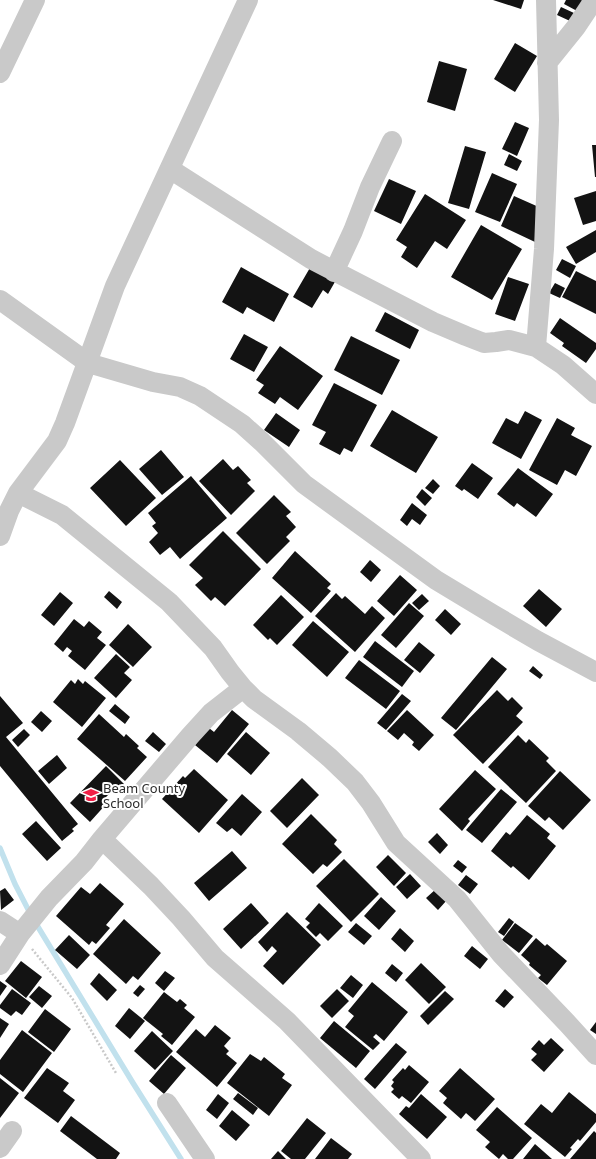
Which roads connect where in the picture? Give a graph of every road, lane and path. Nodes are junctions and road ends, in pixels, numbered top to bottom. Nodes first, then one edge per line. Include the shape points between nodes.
1 (35, 0) edge
2 (248, 0) edge
3 (546, 0) edge
4 (594, 0) edge
5 (547, 63) junction
6 (0, 73) edge
7 (392, 141) dead end
8 (170, 169) junction
9 (334, 272) junction
10 (0, 300) edge
11 (536, 347) junction
12 (88, 362) junction
13 (596, 394) edge
14 (18, 494) junction
15 (0, 536) edge
16 (596, 672) edge
17 (243, 688) junction
18 (102, 839) junction
19 (0, 921) edge
20 (24, 930) junction
21 (0, 965) edge
22 (596, 1055) edge
23 (116, 1073) dead end
24 (167, 1103) dead end
25 (12, 1130) dead end
26 (0, 1148) edge
27 (205, 1159) edge
28 (421, 1159) edge

1 - 6 street
2 - 8 street
3 - 5 street
4 - 5 street
5 - 11 street via 549,128 544,249
7 - 9 street
8 - 9 street
8 - 12 street via 115,286
9 - 11 street via 433,322 484,343 509,340
10 - 12 street
11 - 13 street via 563,365
12 - 14 street via 66,423
12 - 16 street via 153,382 180,387 200,396 242,424 304,484 436,580
14 - 15 street
14 - 17 street via 62,515 169,602 213,648
17 - 18 street via 211,713
17 - 22 street via 298,731 355,782 396,843 456,899 501,954
18 - 20 street
18 - 28 street via 181,918 215,958 287,1021
19 - 20 street
20 - 21 street
20 - 23 path via 72,998
24 - 27 street
25 - 26 street

